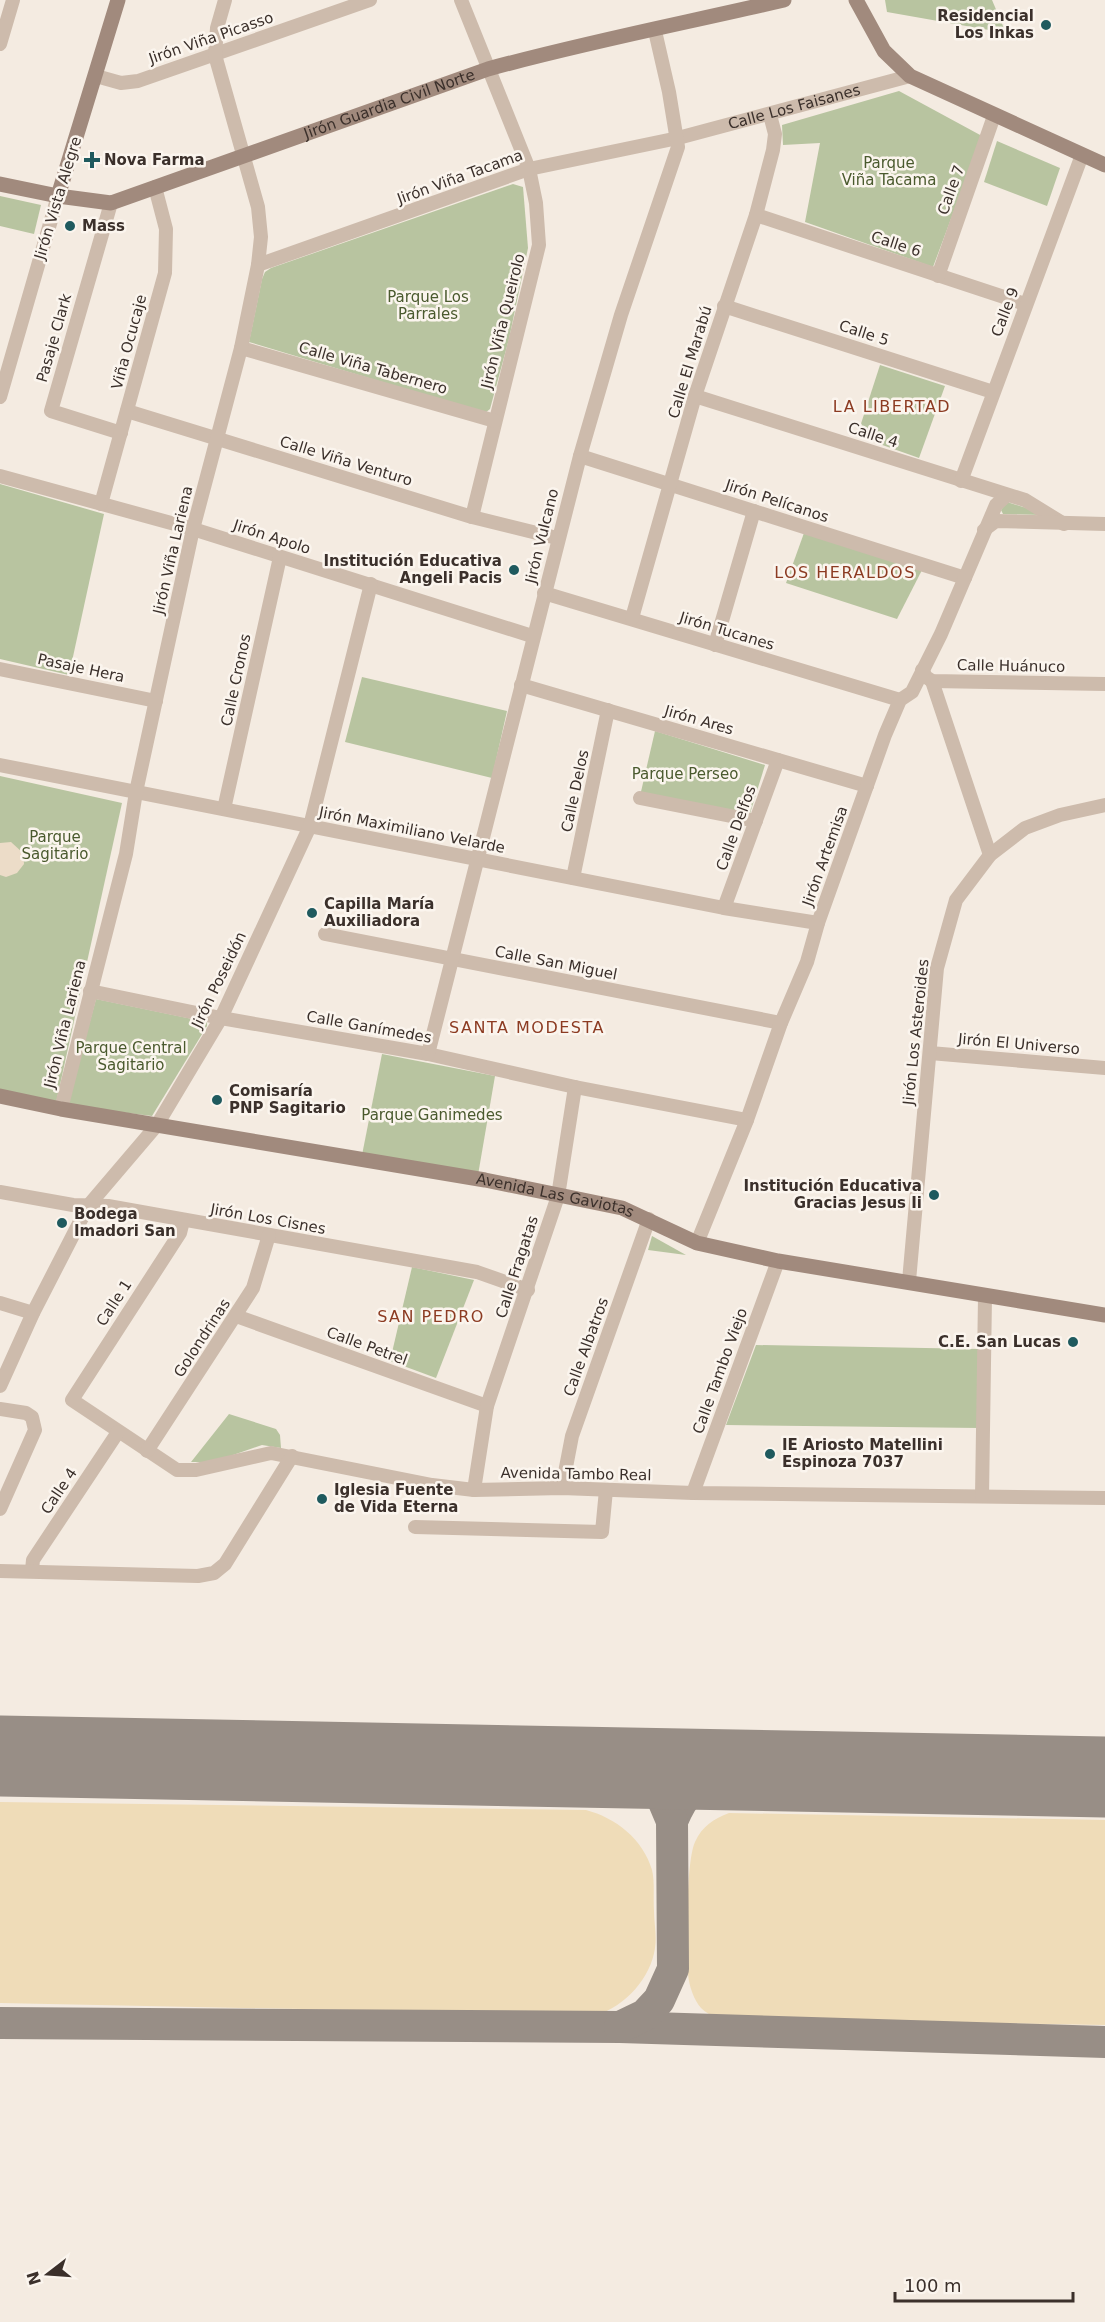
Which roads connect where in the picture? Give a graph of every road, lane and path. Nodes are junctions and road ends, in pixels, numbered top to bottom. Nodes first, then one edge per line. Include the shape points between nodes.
1 (13, 0) edge
2 (118, 0) edge
3 (225, 0) edge
4 (370, 0) edge
5 (461, 0) edge
6 (784, 0) edge
7 (856, 0) edge
8 (330, 7) edge
9 (655, 31) junction
10 (0, 44) edge
11 (215, 55) junction
12 (488, 69) junction
13 (96, 76) junction
14 (910, 76) junction
15 (770, 115) junction
16 (994, 116) junction
17 (678, 138) junction
18 (1082, 155) junction
19 (244, 157) junction
20 (1105, 165) edge
21 (529, 169) junction
22 (0, 184) edge
23 (155, 187) junction
24 (58, 196) junction
25 (111, 203) junction
26 (756, 215) junction
27 (258, 265) junction
28 (938, 276) junction
29 (1025, 304) junction
30 (724, 306) junction
31 (242, 348) junction
32 (993, 392) junction
33 (695, 396) junction
34 (0, 397) edge
35 (127, 411) junction
36 (495, 421) junction
37 (121, 433) junction
38 (216, 440) junction
39 (580, 456) junction
40 (0, 476) edge
41 (962, 481) junction
42 (670, 484) junction
43 (1007, 495) junction
44 (101, 504) junction
45 (754, 511) junction
46 (472, 517) junction
47 (1064, 524) junction
48 (1105, 524) edge
49 (194, 529) junction
50 (984, 530) junction
51 (557, 538) junction
52 (280, 557) junction
53 (965, 578) junction
54 (371, 584) junction
55 (544, 592) junction
56 (632, 618) junction
57 (532, 636) junction
58 (715, 645) junction
59 (0, 669) edge
60 (927, 676) junction
61 (1105, 684) edge
62 (521, 685) junction
63 (900, 700) junction
64 (156, 701) junction
65 (608, 710) junction
66 (778, 760) junction
67 (0, 765) edge
68 (867, 786) junction
69 (136, 792) junction
70 (640, 798) dead end
71 (1105, 805) edge
72 (224, 809) junction
73 (756, 821) junction
74 (310, 826) junction
75 (990, 855) junction
76 (478, 860) junction
77 (573, 878) junction
78 (724, 908) junction
79 (818, 923) junction
80 (325, 934) dead end
81 (451, 960) junction
82 (90, 991) junction
83 (221, 1018) junction
84 (781, 1023) junction
85 (930, 1053) junction
86 (428, 1054) junction
87 (1105, 1068) edge
88 (575, 1088) junction
89 (0, 1096) edge
90 (61, 1109) junction
91 (747, 1120) junction
92 (157, 1125) junction
93 (0, 1192) edge
94 (558, 1196) junction
95 (88, 1206) junction
96 (649, 1219) junction
97 (183, 1221) junction
98 (269, 1235) junction
99 (697, 1243) junction
100 (778, 1261) junction
101 (909, 1281) junction
102 (528, 1290) junction
103 (985, 1297) junction
104 (0, 1303) edge
105 (33, 1313) junction
106 (1105, 1315) edge
107 (236, 1316) junction
108 (0, 1386) edge
109 (73, 1402) joint
110 (487, 1406) junction
111 (0, 1409) edge
112 (118, 1432) junction
113 (147, 1451) junction
114 (292, 1456) junction
115 (561, 1488) junction
116 (474, 1490) junction
117 (606, 1490) junction
118 (693, 1493) junction
119 (982, 1496) junction
120 (1105, 1498) edge
121 (0, 1509) edge
122 (415, 1527) dead end
123 (32, 1570) junction
124 (0, 1571) edge

1 - 10 street
2 - 13 street, Jirón Vista Alegre
3 - 11 street, Jirón Viña Lariena
4 - 8 street, Jirón Viña Picasso
5 - 12 street, Jirón Viña Queirolo
6 - 9 street, Jirón Guardia Civil Norte
7 - 14 street via 884,51
8 - 11 street, Jirón Viña Picasso
9 - 12 street, Jirón Guardia Civil Norte via 551,51
9 - 17 street, Jirón Vulcano
11 - 13 street, Jirón Viña Picasso via 130,83
11 - 19 street, Jirón Viña Lariena
12 - 19 street, Jirón Guardia Civil Norte
12 - 21 street, Jirón Viña Queirolo
13 - 24 street, Jirón Vista Alegre
14 - 15 street, Calle Los Faisanes
14 - 16 street
15 - 17 street, Calle Los Faisanes
15 - 26 street, Calle El Marabú via 775,134 773,150
16 - 18 street
16 - 28 street, Calle 7
17 - 21 street, Jirón Viña Tacama
17 - 39 street, Jirón Vulcano via 676,156 621,315
18 - 20 street
18 - 29 street, Calle 9
19 - 23 street, Jirón Guardia Civil Norte
19 - 27 street, Jirón Viña Lariena via 258,207
21 - 27 street, Jirón Viña Tacama
21 - 36 street, Jirón Viña Queirolo via 539,245
22 - 24 street, Jirón Guardia Civil Norte
23 - 25 street, Jirón Guardia Civil Norte
23 - 35 street, Viña Ocucaje via 166,229 167,258
24 - 25 street, Jirón Guardia Civil Norte
24 - 34 street, Jirón Vista Alegre
25 - 37 street, Pasaje Clark via 51,412
26 - 28 street, Calle 6
26 - 30 street, Calle El Marabú
27 - 31 street, Jirón Viña Lariena
28 - 29 street, Calle 6
29 - 32 street, Calle 9
30 - 32 street, Calle 5
30 - 33 street, Calle El Marabú
31 - 36 street, Calle Viña Tabernero
31 - 38 street, Jirón Viña Lariena
32 - 41 street, Calle 9
33 - 41 street, Calle 4
33 - 42 street, Calle El Marabú
35 - 37 street, Viña Ocucaje
35 - 38 street, Calle Viña Venturo
36 - 46 street, Jirón Viña Queirolo
37 - 44 street, Viña Ocucaje
38 - 46 street, Calle Viña Venturo
38 - 49 street, Jirón Viña Lariena
39 - 42 street, Jirón Pelícanos
39 - 51 street, Jirón Vulcano
40 - 44 street, Jirón Apolo
41 - 43 street, Calle 4
42 - 45 street, Jirón Pelícanos
42 - 56 street, Calle El Marabú
43 - 47 street, Calle 4 via 1037,505
43 - 50 street, Jirón Artemisa via 996,505
44 - 49 street, Jirón Apolo
45 - 53 street, Jirón Pelícanos
45 - 58 street
46 - 51 street, Calle Viña Venturo
47 - 48 street
47 - 50 street via 996,521
49 - 52 street, Jirón Apolo
49 - 64 street, Jirón Viña Lariena
50 - 53 street, Jirón Artemisa
51 - 55 street, Jirón Vulcano
52 - 54 street, Jirón Apolo
52 - 72 street, Calle Cronos
53 - 60 street, Jirón Artemisa
54 - 57 street, Jirón Apolo
54 - 74 street, Jirón Poseidón
55 - 56 street, Jirón Tucanes
55 - 57 street, Jirón Vulcano
56 - 58 street, Jirón Tucanes
57 - 62 street, Jirón Vulcano
58 - 63 street, Jirón Tucanes
59 - 64 street, Pasaje Hera
60 - 61 street, Calle Huánuco
60 - 63 street, Jirón Artemisa
60 - 75 street
62 - 65 street, Jirón Ares
62 - 76 street, Jirón Vulcano
63 - 68 street, Jirón Artemisa
64 - 69 street, Jirón Viña Lariena
65 - 66 street, Jirón Ares
65 - 77 street, Calle Delos
66 - 68 street, Jirón Ares
66 - 73 street, Calle Delfos
67 - 69 street, Jirón Maximiliano Velarde
68 - 79 street, Jirón Artemisa
69 - 72 street, Jirón Maximiliano Velarde
69 - 82 street, Jirón Viña Lariena via 126,854
70 - 73 street
71 - 75 street, Jirón Los Asteroides via 1025,828
72 - 74 street, Jirón Maximiliano Velarde
73 - 78 street, Calle Delfos
74 - 76 street, Jirón Maximiliano Velarde
74 - 83 street, Jirón Poseidón
75 - 85 street, Jirón Los Asteroides via 956,900 937,968
76 - 77 street, Jirón Maximiliano Velarde
76 - 81 street, Jirón Vulcano
77 - 78 street, Jirón Maximiliano Velarde
78 - 79 street, Jirón Maximiliano Velarde
79 - 84 street, Jirón Artemisa via 807,962
80 - 81 street, Calle San Miguel
81 - 84 street, Calle San Miguel
81 - 86 street, Jirón Vulcano
82 - 83 street, Calle Ganímedes
82 - 90 street, Jirón Viña Lariena
83 - 86 street, Calle Ganímedes
83 - 92 street, Jirón Poseidón
84 - 91 street, Jirón Artemisa
85 - 87 street, Jirón El Universo
85 - 101 street, Jirón Los Asteroides
86 - 88 street, Calle Ganímedes
88 - 91 street, Calle Ganímedes
88 - 94 street, Calle Fragatas
89 - 90 street, Avenida Las Gaviotas
90 - 92 street, Avenida Las Gaviotas
91 - 99 street, Jirón Artemisa
92 - 94 street, Avenida Las Gaviotas via 474,1178
92 - 95 street, Jirón Poseidón
93 - 95 street, Jirón Los Cisnes
94 - 96 street, Avenida Las Gaviotas via 622,1208
94 - 102 street, Calle Fragatas
95 - 97 street, Jirón Los Cisnes via 108,1206
95 - 105 street, Jirón Poseidón
96 - 99 street, Avenida Las Gaviotas
96 - 115 street, Calle Albatros via 572,1436
97 - 98 street, Jirón Los Cisnes
97 - 109 street, Calle 1 via 180,1233 72,1397
98 - 102 street, Jirón Los Cisnes via 477,1272
98 - 107 street, Golondrinas via 253,1288
99 - 100 street, Avenida Las Gaviotas
100 - 101 street, Avenida Las Gaviotas
100 - 118 street, Calle Tambo Viejo
101 - 103 street, Avenida Las Gaviotas
102 - 110 street, Calle Fragatas
103 - 106 street, Avenida Las Gaviotas
103 - 119 street
104 - 105 street
105 - 108 street, Jirón Poseidón
107 - 110 street, Calle Petrel
107 - 113 street, Golondrinas
109 - 112 street, Avenida Tambo Real
110 - 116 street, Calle Fragatas
111 - 121 street via 26,1413 32,1417 35,1430
112 - 113 street, Avenida Tambo Real
112 - 123 street, Calle 4 via 33,1560
113 - 114 street, Avenida Tambo Real via 177,1470 219,1466 265,1454
114 - 116 street, Avenida Tambo Real
114 - 123 street via 232,1554 214,1573 198,1576
115 - 116 street, Avenida Tambo Real
115 - 117 street, Avenida Tambo Real
117 - 118 street, Avenida Tambo Real
117 - 122 street via 602,1532
118 - 119 street, Avenida Tambo Real
119 - 120 street, Avenida Tambo Real
123 - 124 street

